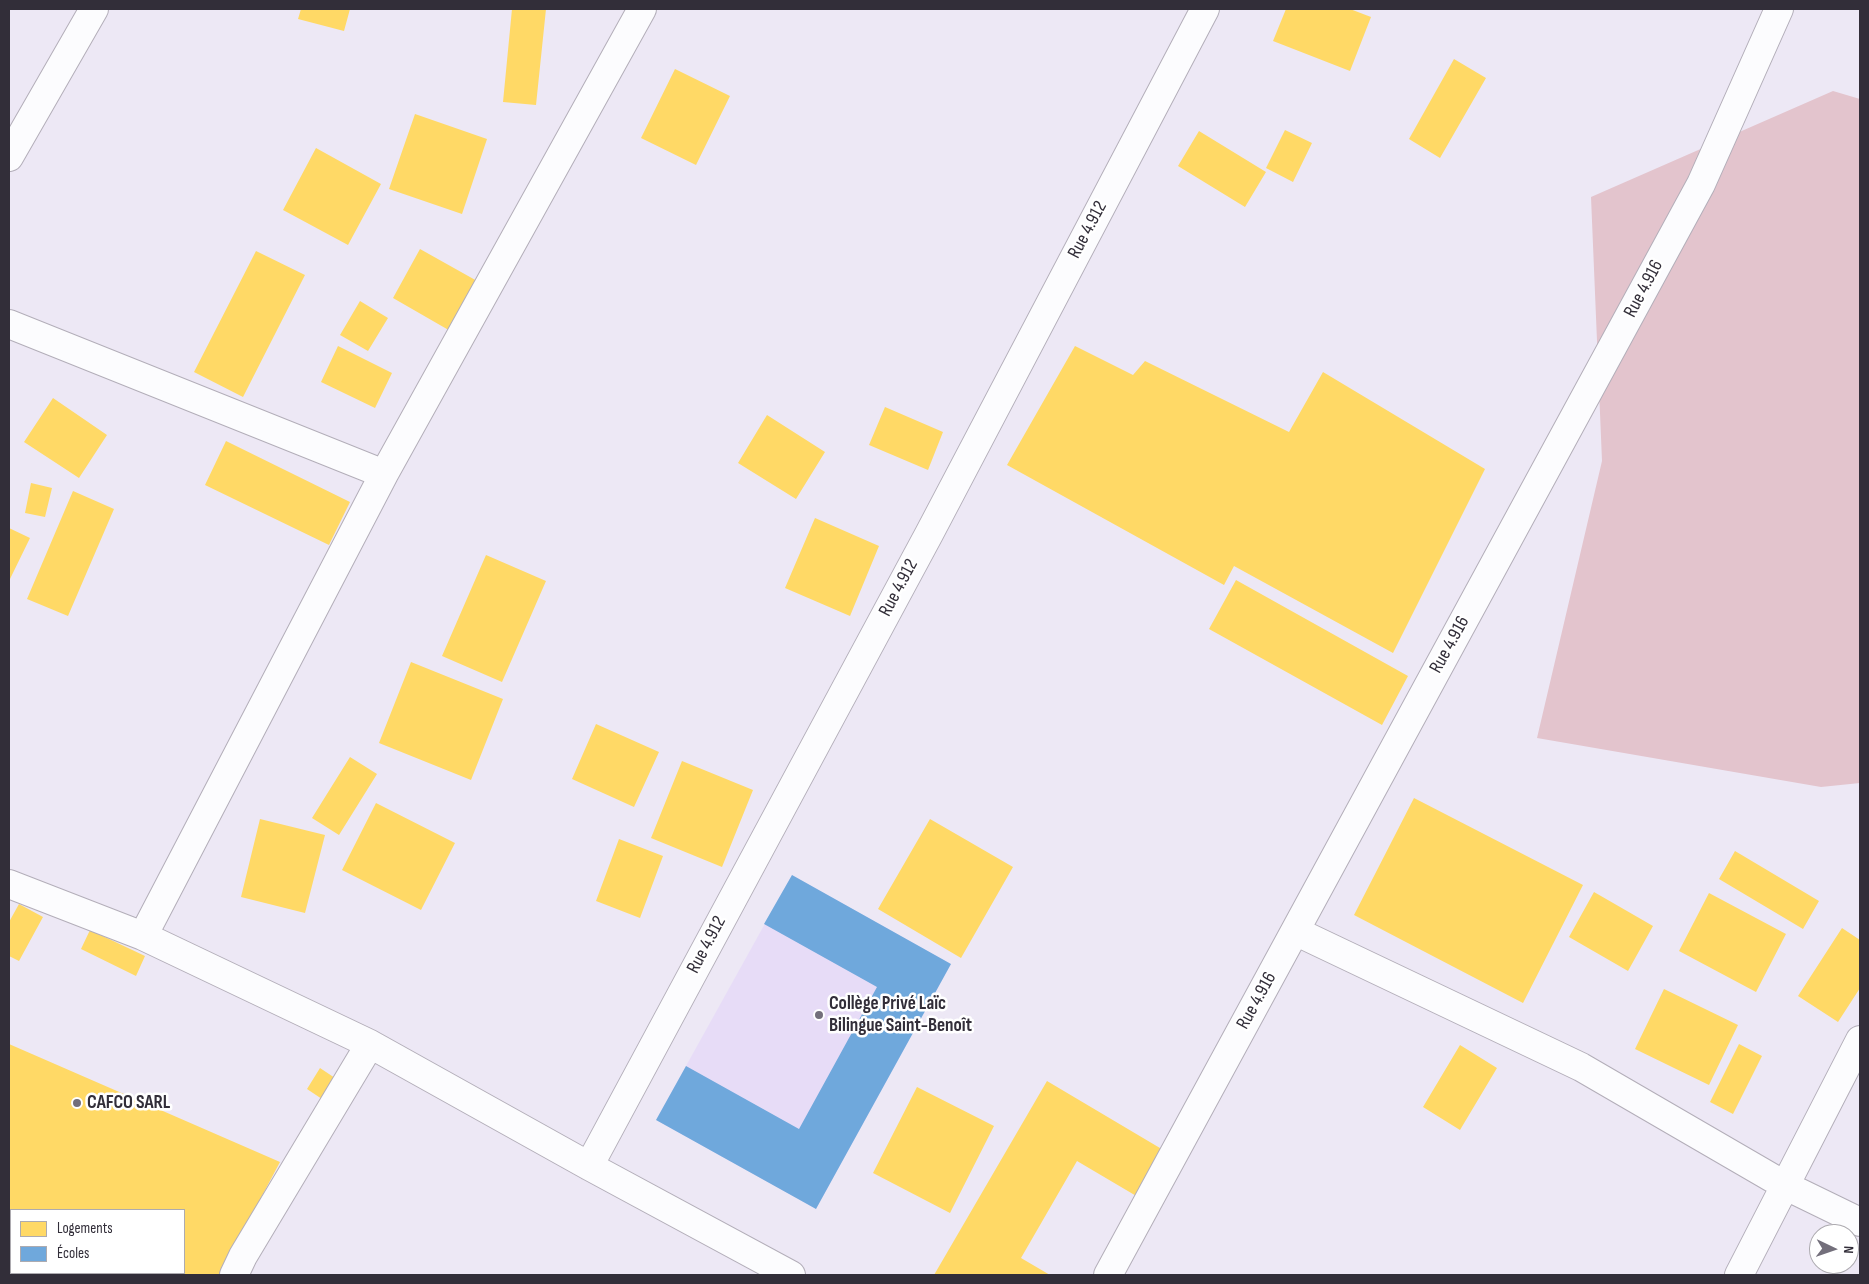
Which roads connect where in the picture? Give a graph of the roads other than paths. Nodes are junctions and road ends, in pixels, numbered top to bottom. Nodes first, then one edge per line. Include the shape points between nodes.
1 (94, 9) edge
2 (1205, 9) edge
3 (1780, 9) edge
4 (631, 12) edge
5 (9, 157) edge
6 (9, 324) edge
7 (384, 474) junction
8 (9, 884) edge
9 (1296, 930) junction
10 (143, 936) junction
11 (1860, 1040) edge
12 (370, 1044) junction
13 (589, 1166) junction
14 (1786, 1186) junction
15 (1860, 1222) edge
16 (234, 1275) edge
17 (791, 1275) edge
18 (1108, 1275) edge
19 (1740, 1275) edge

1 - 5 street
2 - 13 street, Rue 4.912
3 - 9 street, Rue 4.916 via 1701,184
4 - 7 street
6 - 7 street
7 - 10 street
8 - 10 street
9 - 14 street via 1581,1067
9 - 18 street, Rue 4.916
10 - 12 street
11 - 14 street
12 - 13 street
12 - 16 street
13 - 17 street
14 - 15 street
14 - 19 street

